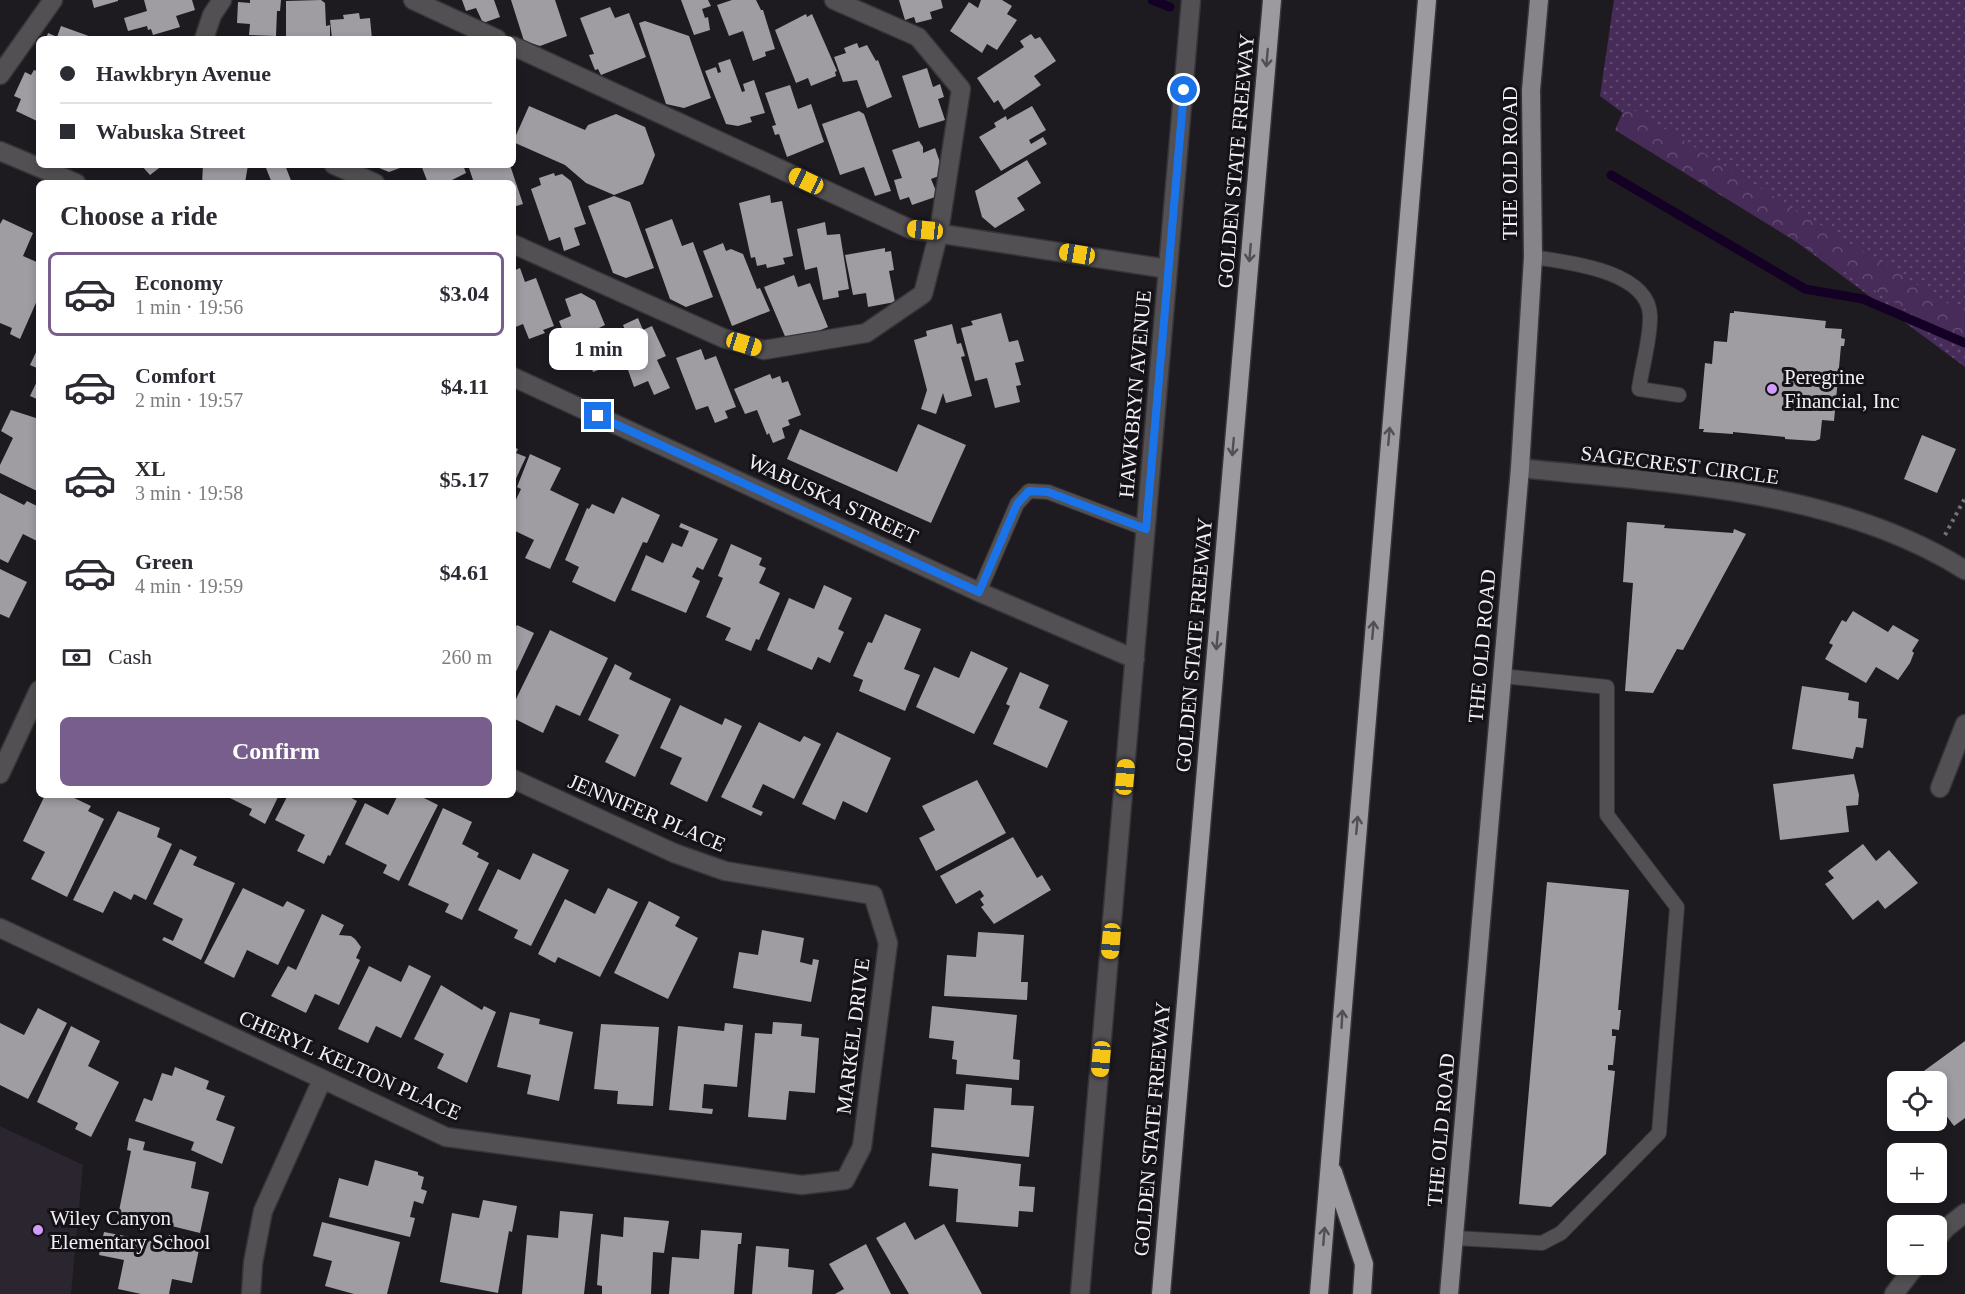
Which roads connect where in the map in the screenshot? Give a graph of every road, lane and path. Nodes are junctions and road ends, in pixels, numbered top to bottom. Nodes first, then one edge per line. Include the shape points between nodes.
1 (53, 0) edge
2 (222, 0) edge
3 (412, 0) edge
4 (834, 0) edge
5 (1191, 0) edge
6 (1272, 0) edge
7 (1427, 0) edge
8 (1539, 0) edge
9 (205, 36) edge
10 (491, 36) edge
11 (516, 47) edge
12 (0, 75) edge
13 (0, 152) edge
14 (36, 167) edge
15 (39, 168) edge
16 (341, 168) edge
17 (68, 180) edge
18 (368, 180) edge
19 (939, 232) junction
20 (516, 245) edge
21 (1533, 257) junction
22 (1168, 269) junction
23 (516, 378) edge
24 (1678, 395) dead end
25 (1520, 468) junction
26 (1965, 498) edge
27 (1146, 529) junction
28 (1936, 552) junction
29 (1965, 570) edge
30 (979, 592) junction
31 (1135, 659) junction
32 (1502, 676) junction
33 (36, 696) edge
34 (1965, 723) edge
35 (0, 774) edge
36 (516, 780) edge
37 (1940, 788) dead end
38 (873, 896) joint
39 (0, 928) edge
40 (322, 1080) junction
41 (1331, 1166) junction
42 (845, 1180) joint
43 (1965, 1213) edge
44 (1947, 1230) edge
45 (1454, 1238) junction
46 (1909, 1275) edge
47 (251, 1294) edge
48 (1080, 1294) edge
49 (1161, 1294) edge
50 (1319, 1294) edge
51 (1362, 1294) edge
52 (1449, 1294) edge
53 (1894, 1294) edge

1 - 12 street
2 - 9 street
3 - 10 street
4 - 19 street via 918,37 961,89
5 - 22 street, HAWKBRYN AVENUE
6 -> 49 highway, GOLDEN STATE FREEWAY
41 -> 7 highway
8 - 21 main road, THE OLD ROAD via 1531,90
11 - 19 street via 910,229
13 - 14 street
15 - 17 street
16 - 18 street
19 - 20 street via 923,294 866,333 764,350 723,338
19 - 22 street
21 - 24 lane via 1600,268 1631,285 1645,299 1650,314 1639,388
21 - 25 main road, THE OLD ROAD
22 - 27 street, HAWKBRYN AVENUE
23 - 30 street, WABUSKA STREET
25 - 28 street, SAGECREST CIRCLE via 1746,493 1825,509
25 - 32 main road, THE OLD ROAD
26 - 28 path
27 - 30 lane via 1048,492 1029,491 1017,504
27 - 31 street, HAWKBRYN AVENUE
28 - 29 street, SAGECREST CIRCLE
30 - 31 street, WABUSKA STREET
31 - 48 street, HAWKBRYN AVENUE
32 - 45 main road, THE OLD ROAD
32 - 45 lane via 1607,687 1607,815 1677,908 1659,1133 1561,1233 1542,1244
33 - 35 street
34 - 37 street
36 - 38 street, JENNIFER PLACE via 674,853 725,871
38 - 42 street, MARKEL DRIVE via 888,943 862,1147
39 - 40 street, CHERYL KELTON PLACE
40 - 42 street, CHERYL KELTON PLACE via 446,1137 802,1185
40 - 47 street via 263,1211
50 -> 41 highway
41 - 51 highway via 1364,1264
43 - 44 street
45 - 52 main road, THE OLD ROAD
46 - 53 street

